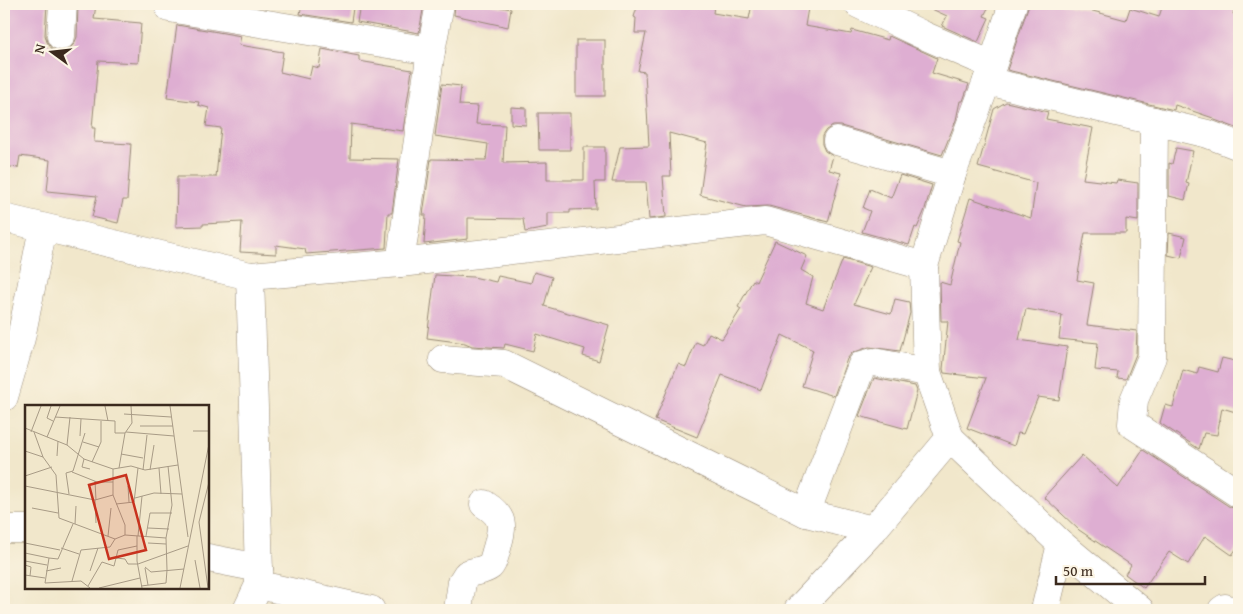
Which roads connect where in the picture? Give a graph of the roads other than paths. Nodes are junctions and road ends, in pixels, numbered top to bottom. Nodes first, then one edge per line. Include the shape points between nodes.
1 (63, 4) edge
2 (440, 4) edge
3 (858, 4) edge
4 (1013, 4) edge
5 (169, 8) dead end
6 (60, 36) dead end
7 (430, 51) junction
8 (990, 73) junction
9 (1154, 121) junction
10 (837, 141) dead end
11 (1239, 146) edge
12 (952, 174) junction
13 (4, 218) edge
14 (43, 228) junction
15 (400, 263) junction
16 (924, 266) junction
17 (250, 276) junction
18 (443, 359) dead end
19 (927, 372) junction
20 (4, 397) edge
21 (950, 438) junction
22 (1239, 494) edge
23 (484, 504) dead end
24 (806, 513) junction
25 (4, 527) edge
26 (25, 529) edge
27 (873, 530) junction
28 (1061, 544) junction
29 (209, 558) edge
30 (259, 576) junction
31 (247, 610) edge
32 (371, 610) edge
33 (458, 610) edge
34 (798, 610) edge
35 (1045, 610) edge
36 (1140, 610) edge

1 - 6 street
2 - 7 street
3 - 8 street via 923,35
4 - 8 street
5 - 7 street
7 - 15 street
8 - 9 street
8 - 12 street
9 - 11 street via 1208,134
9 - 22 street via 1152,357 1134,400 1132,424
10 - 12 street
12 - 16 street
13 - 14 street
14 - 17 street
14 - 20 street via 21,338
15 - 16 street via 765,221
15 - 17 street
16 - 19 street
17 - 30 street
18 - 24 street via 504,364
19 - 21 street
19 - 24 street via 873,362 862,365
21 - 27 street
21 - 28 street
23 - 33 street via 500,518 502,527 491,565 485,570 467,574 462,582
24 - 27 street
25 - 26 street
27 - 34 street
28 - 35 street
28 - 36 street
29 - 30 street
30 - 31 street
30 - 32 street

